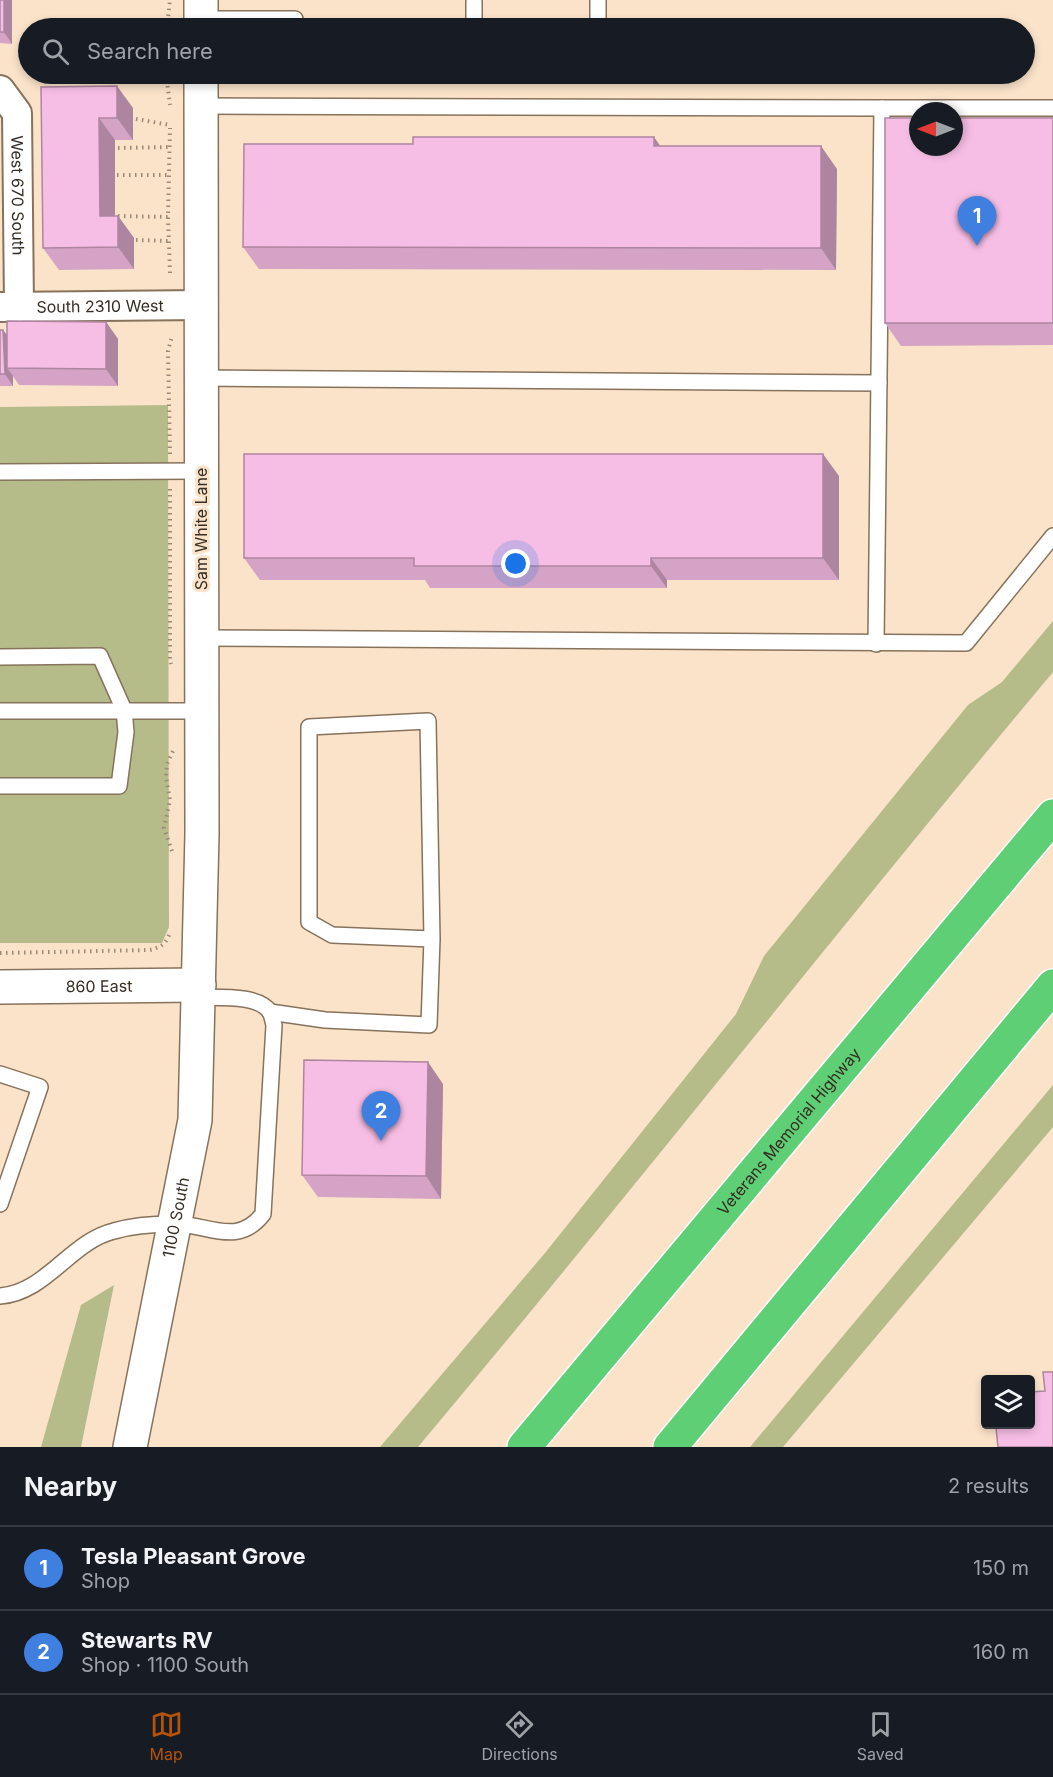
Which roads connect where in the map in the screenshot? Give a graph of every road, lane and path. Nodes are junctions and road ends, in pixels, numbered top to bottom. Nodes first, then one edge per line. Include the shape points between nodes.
1 (170, 0) edge
2 (598, 0) edge
3 (474, 2) dead end
4 (201, 16) edge
5 (168, 18) edge
6 (264, 18) edge
7 (474, 18) edge
8 (598, 18) edge
9 (172, 84) edge
10 (196, 84) edge
11 (0, 90) edge
12 (186, 107) junction
13 (882, 108) junction
14 (1053, 108) edge
15 (170, 117) dead end
16 (136, 119) dead end
17 (170, 125) junction
18 (169, 147) junction
19 (118, 148) dead end
20 (117, 175) dead end
21 (168, 175) junction
22 (118, 216) edge
23 (168, 217) junction
24 (136, 240) dead end
25 (169, 241) junction
26 (170, 278) dead end
27 (201, 305) junction
28 (9, 307) edge
29 (171, 336) dead end
30 (201, 378) junction
31 (879, 383) junction
32 (185, 471) junction
33 (0, 472) edge
34 (1053, 536) edge
35 (201, 638) junction
36 (876, 644) junction
37 (0, 657) edge
38 (175, 670) dead end
39 (124, 710) junction
40 (0, 711) edge
41 (201, 711) junction
42 (176, 744) dead end
43 (0, 786) edge
44 (1053, 816) edge
45 (174, 855) dead end
46 (171, 930) dead end
47 (432, 939) junction
48 (0, 953) edge
49 (1053, 986) edge
50 (0, 987) edge
51 (198, 991) junction
52 (270, 1011) junction
53 (0, 1074) edge
54 (0, 1204) edge
55 (175, 1224) junction
56 (0, 1296) edge
57 (130, 1447) edge
58 (524, 1447) edge
59 (670, 1447) edge

1 - 5 path
2 - 8 lane
3 - 7 lane
4 - 6 lane
9 - 12 path
10 - 12 street, Sam White Lane
11 - 28 street, West 670 South via 17,113
12 - 13 lane
12 - 27 street, Sam White Lane
13 - 14 lane
13 - 31 lane
15 - 17 path
16 - 17 path
17 - 18 path
18 - 19 path
18 - 21 path
20 - 21 path
21 - 23 path
22 - 23 path
23 - 25 path
24 - 25 path
25 - 26 path
27 - 28 street, South 2310 West
27 - 30 street, Sam White Lane
29 - 32 path via 168,351
30 - 31 lane
30 - 32 street, Sam White Lane
31 - 36 lane
32 - 33 lane
32 - 35 street, Sam White Lane
32 - 38 path via 170,659
34 - 36 lane via 966,644
35 - 36 lane
35 - 41 street, Sam White Lane
37 - 39 lane via 100,656
39 - 40 lane
39 - 41 lane
39 - 43 lane via 126,732 119,786
41 - 51 street, Sam White Lane
42 - 45 path via 167,764 170,800 164,828
44 - 58 highway, Veterans Memorial Highway
46 - 48 path via 167,941 149,950
47 - 47 lane via 428,721 309,727 309,922 332,935
47 - 52 lane via 429,1025 325,1020
49 - 59 highway
50 - 51 street, 860 East
51 - 52 lane via 258,1002
51 - 55 street, 1100 South via 195,1120
52 - 55 lane via 274,1025 263,1214 240,1232
53 - 54 lane via 40,1087
55 - 56 lane via 115,1230 94,1237 26,1289
55 - 57 street, 1100 South

